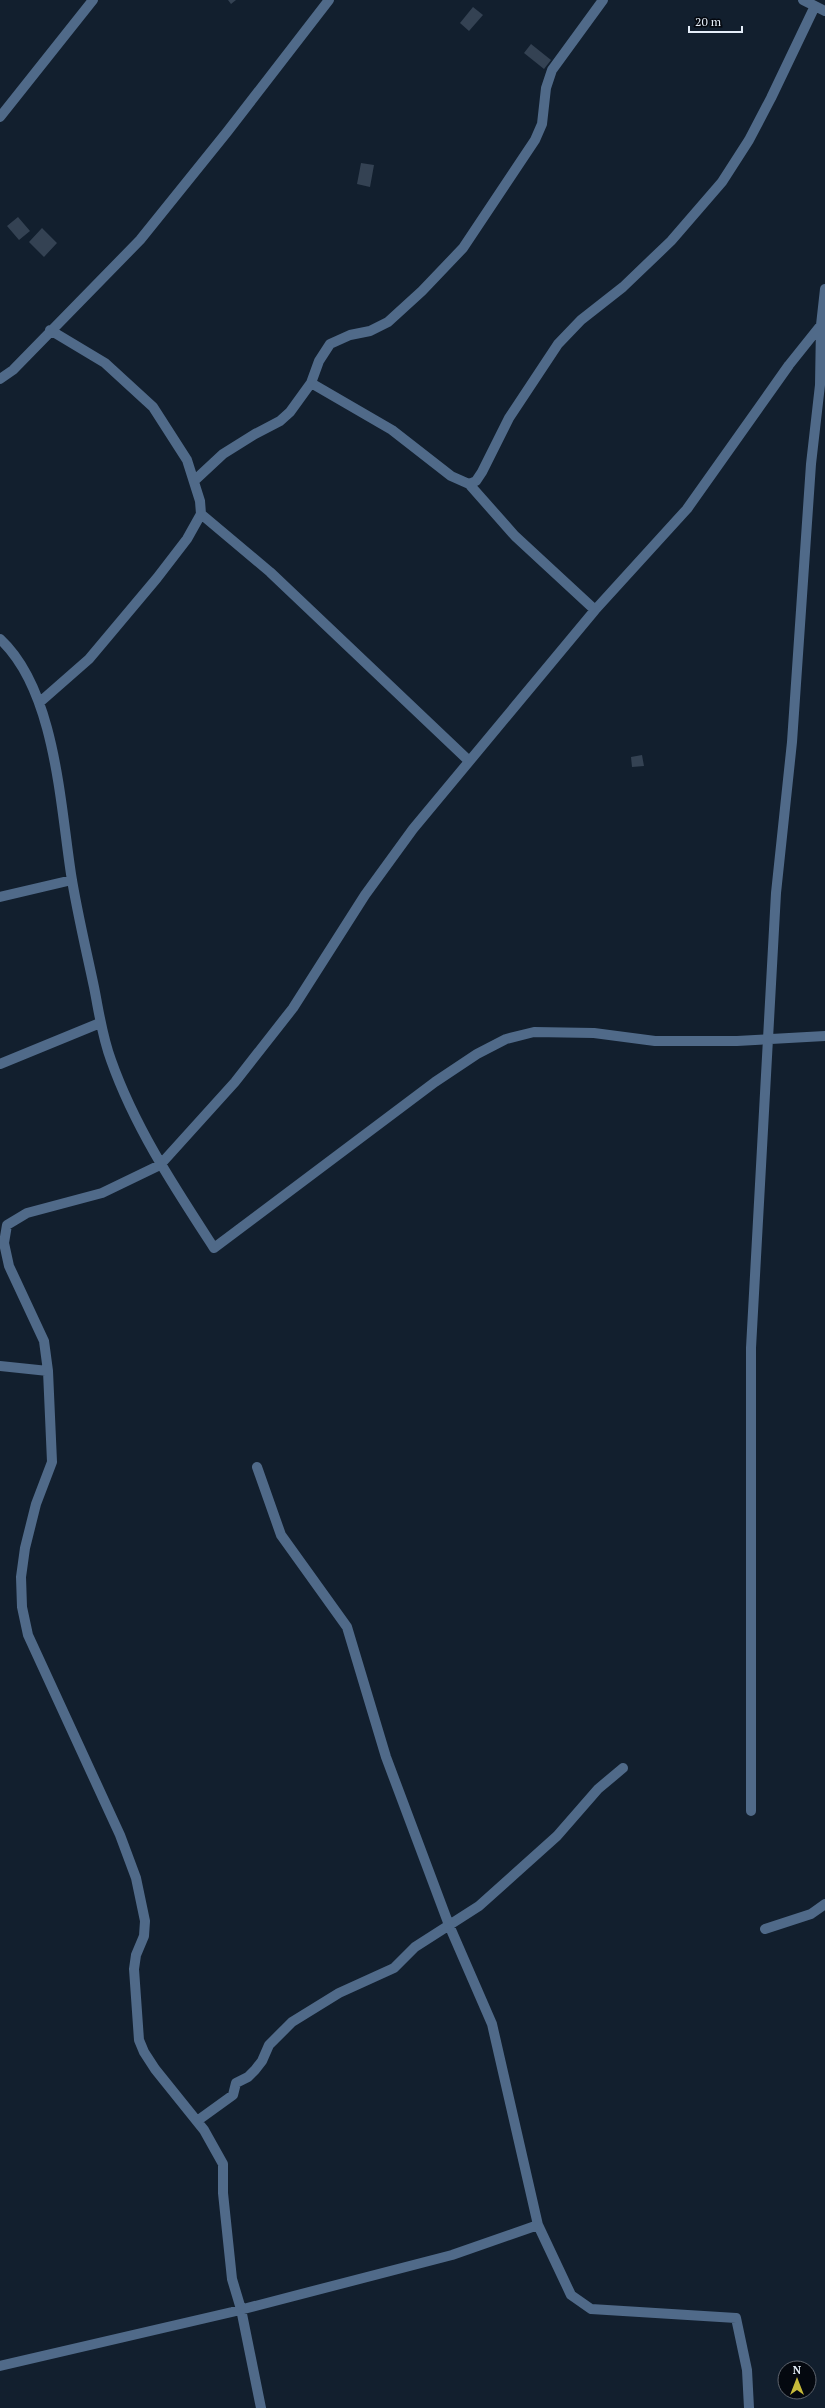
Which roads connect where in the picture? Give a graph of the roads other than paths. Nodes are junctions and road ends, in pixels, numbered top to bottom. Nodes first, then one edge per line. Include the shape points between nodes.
1 (93, 0) edge
2 (329, 0) edge
3 (603, 0) edge
4 (803, 0) edge
5 (815, 6) junction
6 (825, 11) edge
7 (0, 117) edge
8 (825, 289) edge
9 (821, 325) junction
10 (50, 330) junction
11 (0, 379) edge
12 (311, 382) junction
13 (194, 481) junction
14 (469, 484) junction
15 (201, 514) junction
16 (595, 610) junction
17 (0, 639) edge
18 (40, 702) junction
19 (468, 760) junction
20 (72, 880) junction
21 (0, 898) edge
22 (100, 1023) junction
23 (825, 1036) edge
24 (767, 1038) junction
25 (0, 1064) edge
26 (160, 1165) junction
27 (0, 1366) edge
28 (48, 1371) junction
29 (257, 1467) dead end
30 (623, 1768) dead end
31 (752, 1811) dead end
32 (825, 1904) edge
33 (449, 1925) junction
34 (764, 1929) dead end
35 (197, 2121) junction
36 (538, 2225) junction
37 (241, 2308) junction
38 (0, 2366) edge
39 (261, 2408) edge
40 (749, 2408) edge

1 - 7 street
2 - 10 street via 140,240 82,301
3 - 12 street via 552,70 546,88 542,124 535,140 463,248 388,322 370,331 350,335 330,344 319,361
4 - 5 street
5 - 6 street
5 - 14 street via 749,140 722,182 671,241 623,288 581,320 558,344 509,418 482,472 476,481
8 - 9 street
9 - 16 street via 789,365 687,509
9 - 24 street via 820,386 811,464 792,742 780,840
10 - 11 street via 13,370
10 - 13 street via 105,363 154,407 186,460
12 - 13 street via 290,412 280,421 223,454
12 - 14 street via 392,430 451,476
13 - 15 street
14 - 16 street via 514,536
15 - 18 street via 174,556 88,659
15 - 19 street via 270,572
16 - 19 street via 498,729
17 - 18 street via 12,651 30,679
18 - 20 street via 55,768
19 - 26 street via 365,895 293,1008 235,1082
20 - 21 street
20 - 22 street
22 - 25 street
22 - 26 street via 111,1060 130,1107
23 - 24 street
24 - 26 street via 737,1042 655,1042 594,1033 534,1032 506,1039 477,1054 435,1082 214,1248
24 - 31 street via 751,1348
26 - 28 street via 102,1193 27,1213 7,1224 4,1243 9,1266 44,1341
27 - 28 street
28 - 35 street via 52,1462 36,1504 25,1548 21,1577 22,1607 31,1643 108,1806 136,1878 145,1922 144,1936 136,1955 134,1969 139,2040 155,2069
29 - 33 street via 281,1535 347,1628 386,1757
30 - 33 street via 598,1789 557,1836 507,1882 479,1906
32 - 34 street via 811,1914
33 - 35 street via 415,1947 394,1968 339,1993 292,2022 270,2045 262,2061 248,2078 236,2083 233,2095
33 - 36 street via 492,2024
35 - 37 street via 223,2164 223,2193 232,2279
36 - 37 street via 452,2255
36 - 40 street via 571,2295 591,2309 736,2318 746,2370
37 - 38 street
37 - 39 street

